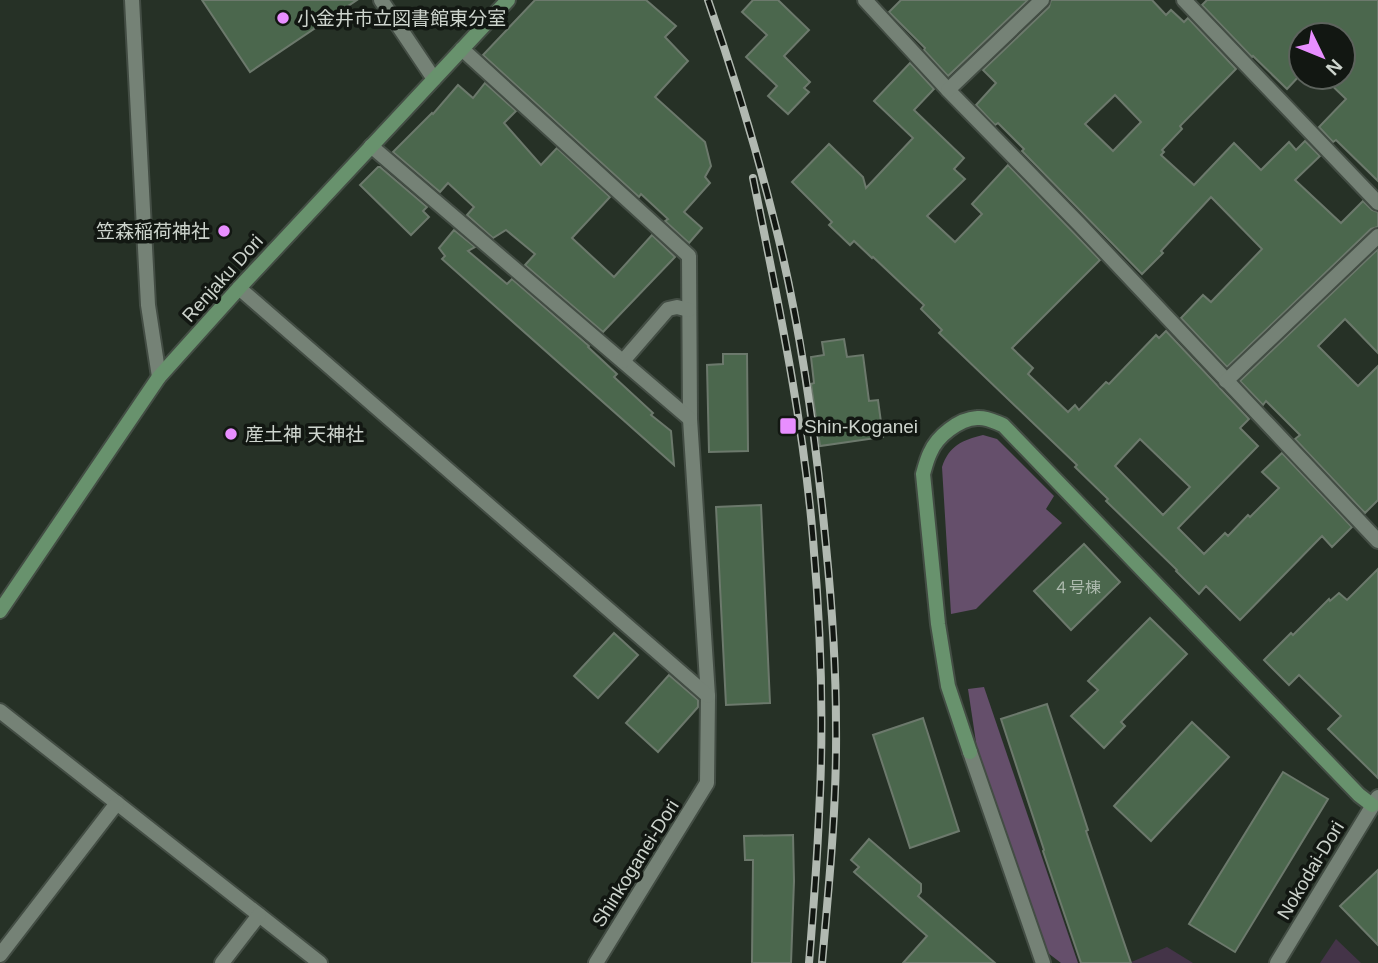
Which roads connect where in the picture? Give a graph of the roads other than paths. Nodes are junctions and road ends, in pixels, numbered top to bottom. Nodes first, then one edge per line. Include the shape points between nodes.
1 (132, 0) edge
2 (381, 0) edge
3 (508, 0) edge
4 (865, 0) edge
5 (1042, 0) edge
6 (1184, 0) edge
7 (462, 49) junction
8 (434, 79) junction
9 (948, 90) junction
10 (371, 146) junction
11 (1378, 203) edge
12 (1378, 236) edge
13 (239, 288) junction
14 (689, 310) junction
15 (623, 361) junction
16 (159, 377) junction
17 (1226, 381) junction
18 (690, 419) junction
19 (1378, 541) edge
20 (0, 611) edge
21 (708, 696) junction
22 (0, 712) edge
23 (1375, 801) edge
24 (117, 803) junction
25 (259, 915) junction
26 (0, 955) edge
27 (222, 963) edge
28 (320, 963) edge
29 (596, 963) edge
30 (1042, 963) edge
31 (1277, 963) edge

1 - 16 street via 148,305
2 - 8 street
3 - 7 street, Renjaku Dori
4 - 9 street
5 - 9 street
6 - 11 street
7 - 8 street, Renjaku Dori
7 - 14 street via 689,256
8 - 10 street, Renjaku Dori
9 - 17 street
10 - 13 street, Renjaku Dori
10 - 15 street
12 - 17 street
13 - 16 street, Renjaku Dori
13 - 21 street
14 - 15 street via 668,309
14 - 18 street
15 - 18 street
16 - 20 street, Renjaku Dori
17 - 19 street
18 - 21 street
21 - 29 street, Shinkoganei-Dori via 707,783
22 - 24 street
23 - 30 street via 1359,795 1003,425 976,418 964,422 947,431 931,450 923,474 948,686
23 - 31 street, Nokodai-Dori
24 - 25 street
24 - 26 street
25 - 27 street
25 - 28 street

